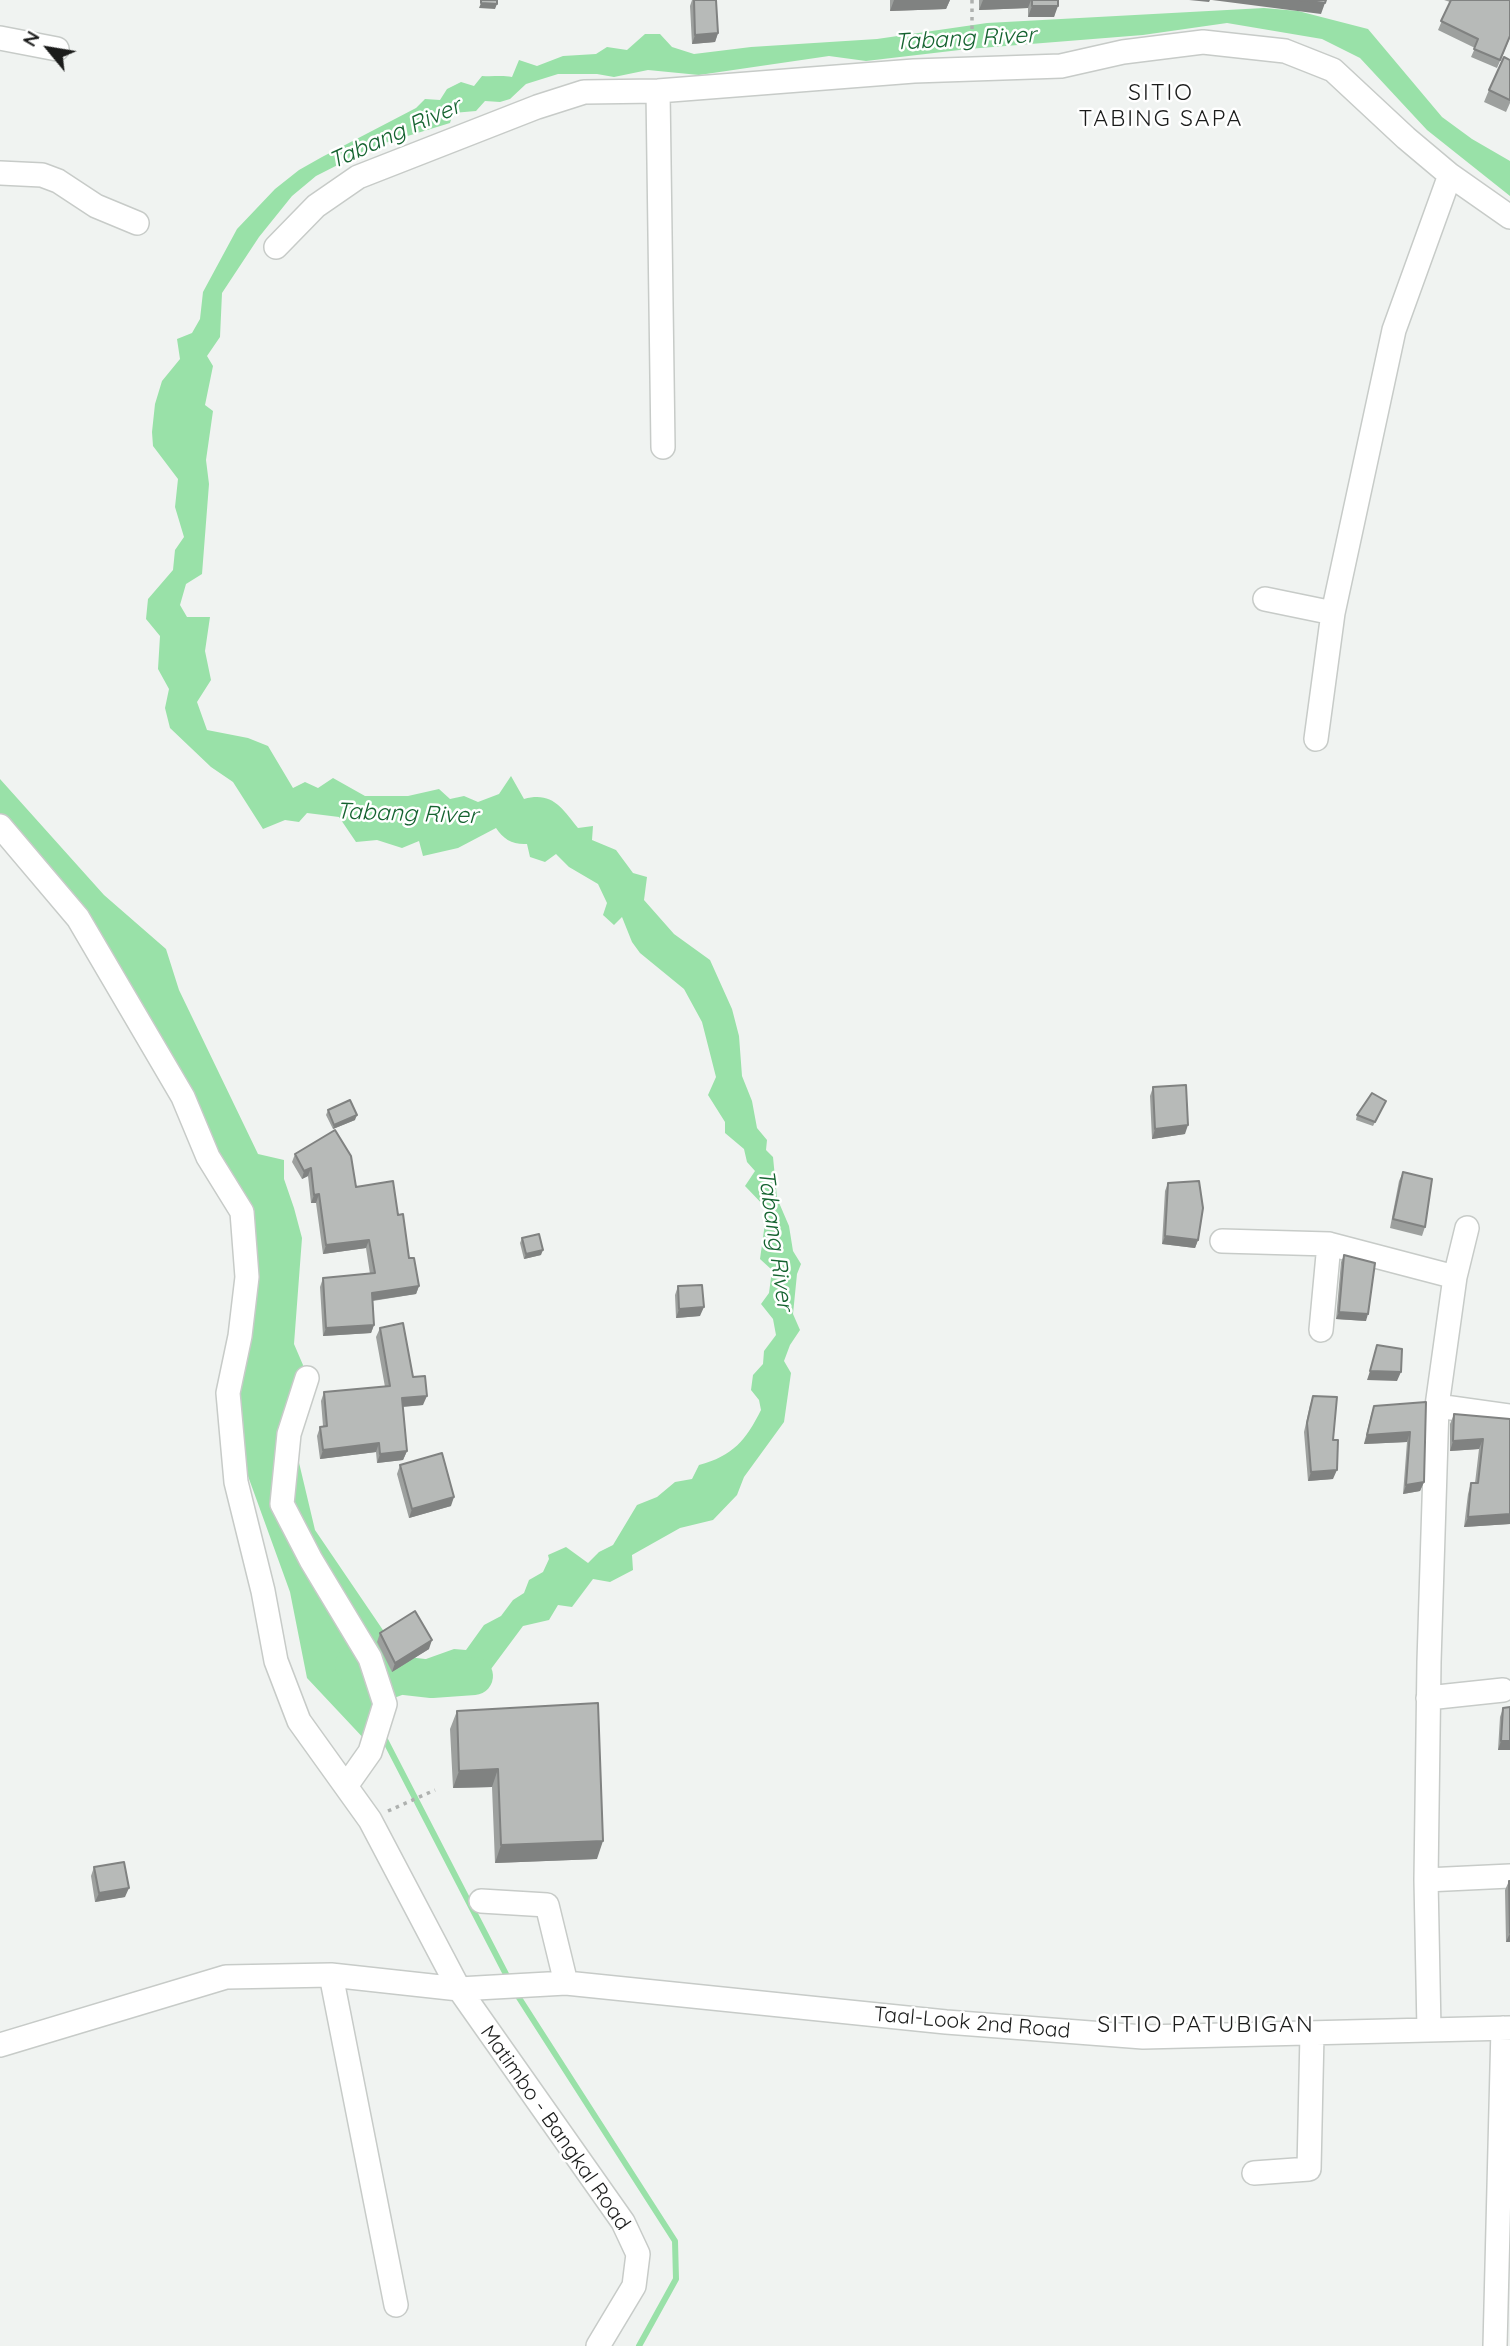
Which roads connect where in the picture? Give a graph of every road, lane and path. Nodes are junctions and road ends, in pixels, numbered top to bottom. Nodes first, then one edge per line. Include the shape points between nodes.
1 (972, 0) edge
2 (0, 38) edge
3 (57, 48) dead end
4 (972, 54) dead end
5 (659, 91) junction
6 (0, 173) edge
7 (1450, 175) junction
8 (1510, 217) edge
9 (137, 223) dead end
10 (276, 247) dead end
11 (663, 447) dead end
12 (1265, 599) dead end
13 (1333, 612) junction
14 (1316, 739) dead end
15 (0, 826) edge
16 (1467, 1228) dead end
17 (1222, 1241) dead end
18 (1329, 1244) junction
19 (1455, 1277) junction
20 (1321, 1330) dead end
21 (307, 1378) dead end
22 (1437, 1406) junction
23 (1510, 1416) edge
24 (1503, 1690) dead end
25 (1428, 1698) junction
26 (350, 1780) junction
27 (435, 1790) dead end
28 (370, 1820) junction
29 (1510, 1876) edge
30 (1426, 1880) junction
31 (481, 1901) dead end
32 (331, 1975) junction
33 (566, 1983) junction
34 (464, 1989) junction
35 (1507, 2028) edge
36 (1429, 2030) junction
37 (1312, 2034) junction
38 (0, 2045) edge
39 (1254, 2173) dead end
40 (396, 2305) dead end
41 (597, 2346) edge
42 (1495, 2346) edge

1 - 4 path
2 - 3 street
5 - 7 street via 914,71 1062,66 1123,52 1203,42 1285,51 1333,70
5 - 10 street via 584,92 358,177 316,206
5 - 11 street
6 - 9 street via 42,175
7 - 8 street
7 - 13 street via 1394,330
12 - 13 street
13 - 14 street
15 - 26 street, Matimbo - Bangkal Road via 78,918 183,1097 208,1157 243,1212 247,1277 228,1393 236,1482 276,1661 299,1721
16 - 19 street
17 - 18 street
18 - 19 street
18 - 20 street
19 - 22 street
21 - 26 street via 289,1434 282,1504 370,1658 385,1704 370,1752
22 - 23 street
22 - 25 street
24 - 25 street
25 - 30 street
26 - 28 street, Matimbo - Bangkal Road
27 - 28 path
28 - 34 street, Matimbo - Bangkal Road
29 - 30 street
30 - 36 street
31 - 33 street via 547,1905
32 - 34 street
32 - 38 street via 226,1977
32 - 40 street
33 - 34 street, Taal-Look 2nd Road
33 - 37 street, Taal-Look 2nd Road via 1143,2037
34 - 41 street, Matimbo - Bangkal Road via 623,2222 638,2254 634,2286
35 - 36 street, Taal-Look 2nd Road
35 - 42 street
36 - 37 street, Taal-Look 2nd Road
37 - 39 street via 1310,2169

